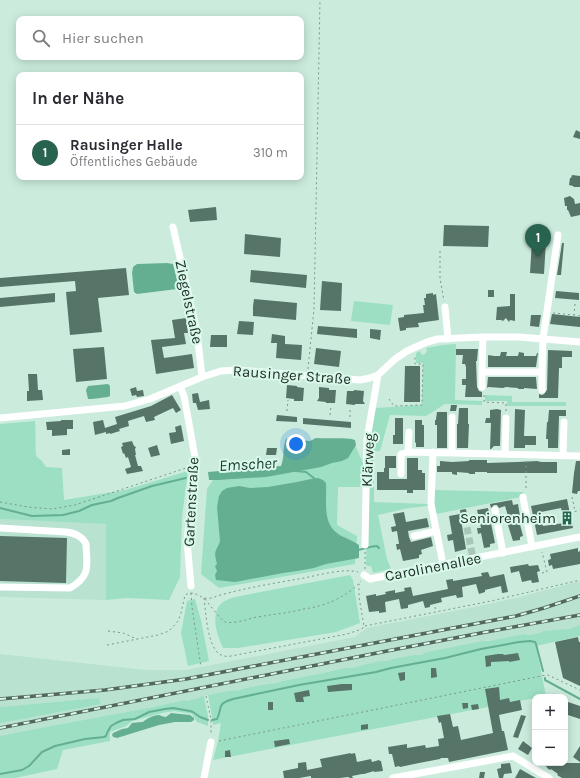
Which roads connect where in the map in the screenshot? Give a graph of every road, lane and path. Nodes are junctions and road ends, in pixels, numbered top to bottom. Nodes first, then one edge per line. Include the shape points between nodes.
1 (320, 0) edge
2 (173, 227) dead end
3 (558, 235) dead end
4 (440, 251) dead end
5 (575, 304) dead end
6 (445, 307) joint
7 (546, 313) junction
8 (574, 315) junction
9 (580, 316) edge
10 (483, 337) junction
11 (448, 339) junction
12 (543, 339) junction
13 (580, 342) edge
14 (415, 346) junction
15 (482, 372) junction
16 (542, 372) junction
17 (307, 375) junction
18 (378, 375) junction
19 (202, 377) junction
20 (180, 386) junction
21 (482, 387) joint
22 (542, 390) dead end
23 (389, 399) dead end
24 (288, 400) dead end
25 (331, 406) dead end
26 (350, 407) dead end
27 (287, 411) dead end
28 (330, 415) dead end
29 (350, 417) dead end
30 (452, 417) dead end
31 (0, 418) edge
32 (506, 418) joint
33 (564, 422) dead end
34 (409, 432) dead end
35 (408, 452) junction
36 (432, 452) junction
37 (452, 453) junction
38 (505, 454) junction
39 (526, 455) junction
40 (564, 455) junction
41 (580, 456) edge
42 (190, 467) dead end
43 (401, 474) dead end
44 (523, 497) joint
45 (572, 497) dead end
46 (0, 502) edge
47 (495, 510) dead end
48 (580, 510) edge
49 (574, 511) junction
50 (570, 512) dead end
51 (0, 528) edge
52 (436, 531) junction
53 (414, 536) dead end
54 (580, 537) edge
55 (541, 545) junction
56 (532, 547) junction
57 (365, 548) joint
58 (503, 553) junction
59 (443, 564) junction
60 (542, 573) dead end
61 (364, 574) junction
62 (580, 580) edge
63 (359, 584) junction
64 (0, 587) edge
65 (191, 590) junction
66 (511, 592) dead end
67 (512, 596) junction
68 (204, 598) junction
69 (435, 607) dead end
70 (436, 612) junction
71 (364, 626) junction
72 (108, 631) dead end
73 (137, 639) junction
74 (107, 645) dead end
75 (201, 667) dead end
76 (580, 690) edge
77 (206, 696) dead end
78 (211, 742) junction
79 (204, 778) edge
80 (393, 778) edge
81 (549, 778) edge

1 - 17 path via 314,309
2 - 19 street, Ziegelstraße via 197,332
3 - 7 street
4 - 6 path via 440,278
5 - 8 path
6 - 11 street
7 - 8 path
7 - 12 street
8 - 9 path
10 - 11 street, Rausinger Straße
10 - 12 street, Rausinger Straße
10 - 15 street
11 - 14 street, Rausinger Straße via 438,339
12 - 13 street, Rausinger Straße
12 - 16 street
14 - 18 street, Rausinger Straße
14 - 23 path via 415,364 423,364 422,405 394,406
15 - 16 street
15 - 21 street
16 - 22 street
17 - 18 street, Rausinger Straße via 360,380
17 - 19 street, Rausinger Straße via 237,370 221,371
18 - 57 street, Klärweg via 367,439
19 - 20 street, Rausinger Straße
20 - 31 street, Rausinger Straße via 125,406
20 - 65 street, Gartenstraße via 196,466 187,541
21 - 32 path via 484,402 506,403
24 - 27 path
25 - 28 path
26 - 29 path
30 - 37 street
32 - 38 street
33 - 40 street
34 - 35 street
35 - 36 street
35 - 43 street via 401,454
36 - 37 street
36 - 52 street via 431,504
37 - 38 street
38 - 39 street
39 - 40 street
39 - 44 path via 526,492
40 - 41 street
42 - 46 path via 75,505 52,509
44 - 56 street
45 - 49 path
47 - 58 street, Carolinenallee
48 - 49 path
49 - 50 path
51 - 64 street via 73,532 85,541 87,571 81,580 70,588
52 - 53 street
52 - 59 street
54 - 55 street, Carolinenallee
55 - 56 street, Carolinenallee
55 - 60 path via 547,572
56 - 58 street, Carolinenallee
57 - 61 path
58 - 59 street, Carolinenallee
59 - 61 street, Carolinenallee via 370,579
61 - 63 path
61 - 68 path via 354,570 345,571
62 - 67 path
63 - 68 path via 328,604 228,623 223,621
63 - 71 path
65 - 68 path
65 - 73 path via 185,595 178,621 169,630
65 - 75 path
66 - 67 path
67 - 70 path
68 - 71 path via 213,645 219,654 227,657 347,634
69 - 70 path
70 - 71 path
72 - 73 path via 123,633
73 - 74 path
76 - 78 path via 546,675
77 - 78 path
78 - 79 street
80 - 81 street via 513,756

